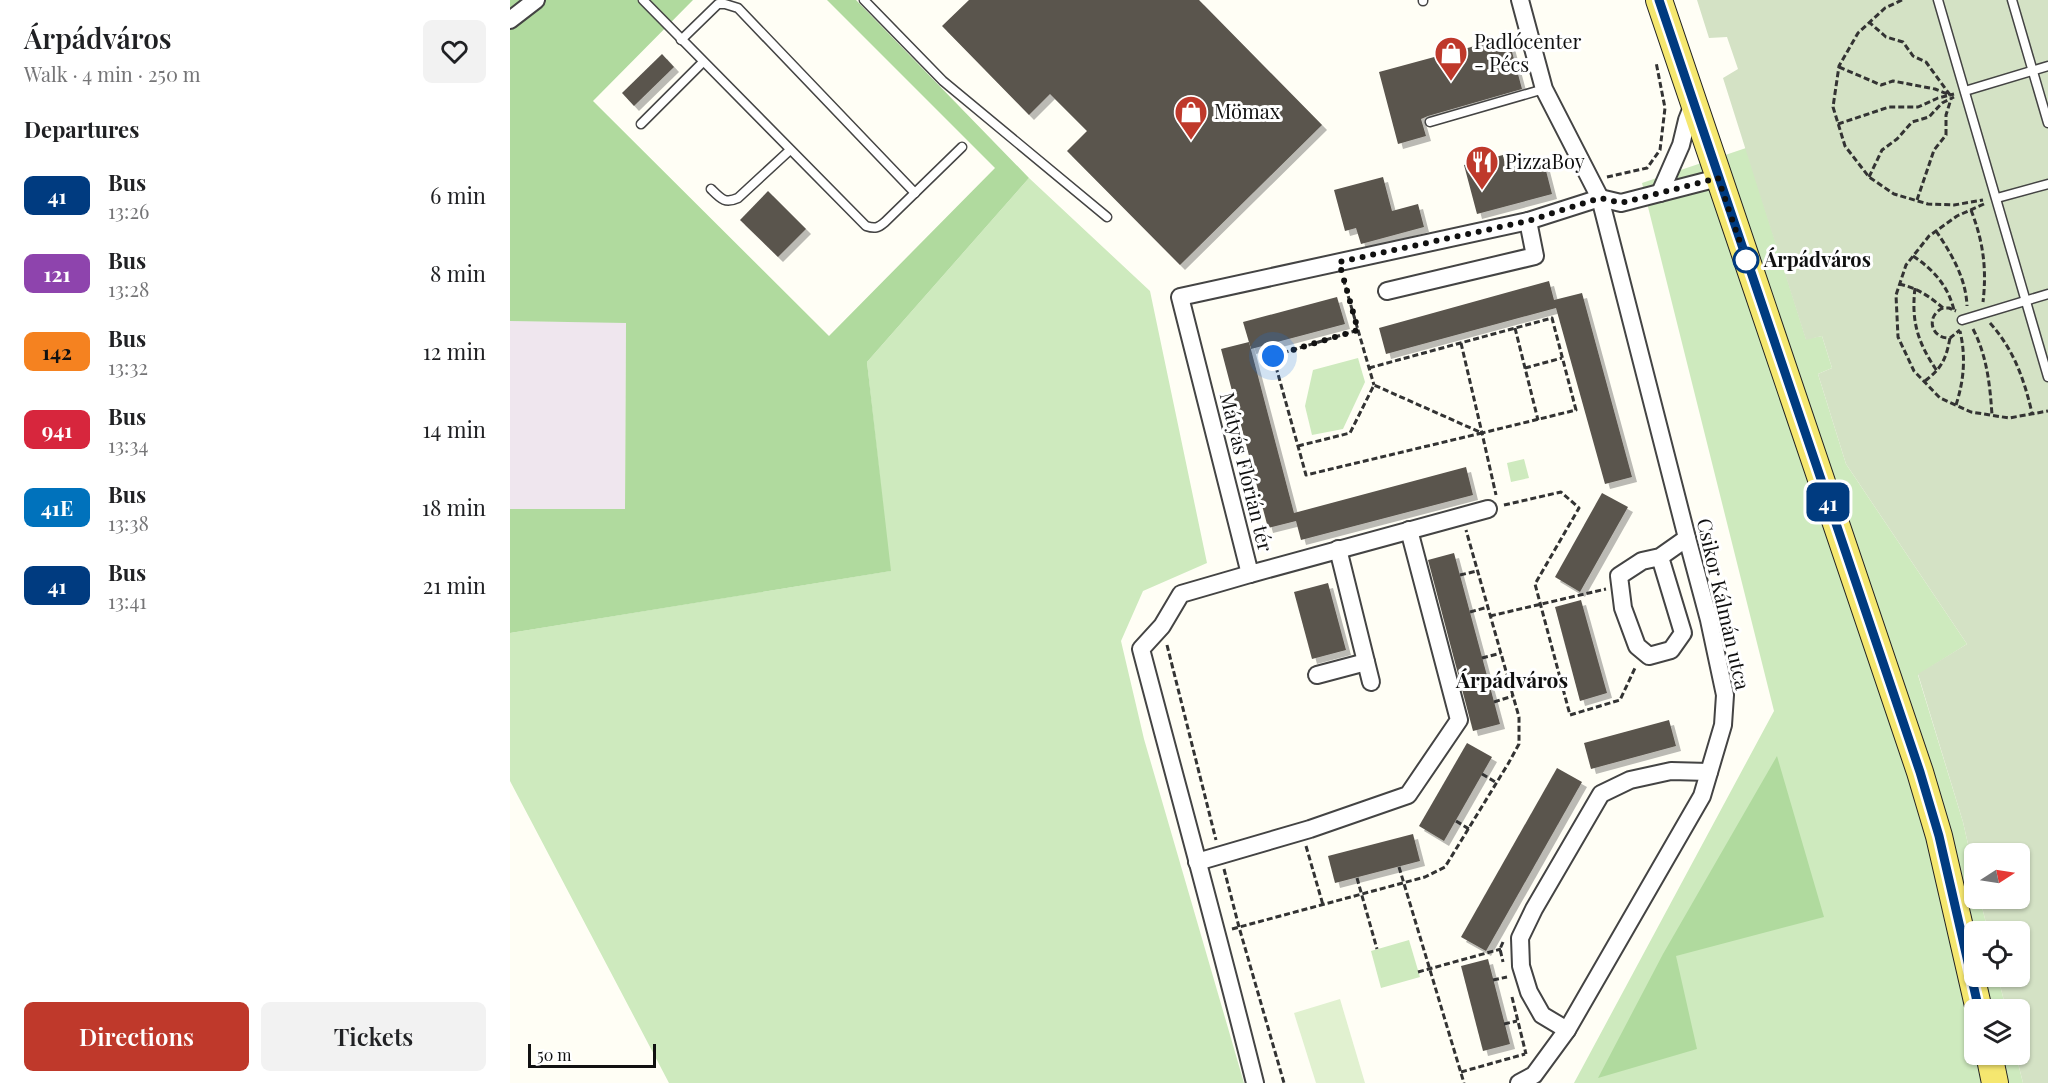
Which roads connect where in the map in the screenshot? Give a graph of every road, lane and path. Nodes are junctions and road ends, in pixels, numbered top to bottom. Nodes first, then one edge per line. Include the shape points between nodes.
1 (536, 0) edge
2 (643, 0) edge
3 (864, 0) edge
4 (1520, 0) edge
5 (1659, 0) edge
6 (1902, 0) edge
7 (1938, 0) edge
8 (2012, 0) edge
9 (510, 20) edge
10 (1869, 22) junction
11 (681, 40) junction
12 (1656, 61) dead end
13 (703, 62) junction
14 (1839, 66) junction
15 (2048, 66) edge
16 (2033, 70) junction
17 (1544, 89) junction
18 (1965, 92) junction
19 (1950, 97) junction
20 (1694, 102) junction
21 (1430, 122) dead end
22 (2048, 123) edge
23 (641, 124) dead end
24 (1838, 124) junction
25 (962, 147) dead end
26 (790, 150) junction
27 (1869, 177) junction
28 (1718, 178) junction
29 (1592, 180) junction
30 (2048, 184) edge
31 (711, 189) dead end
32 (915, 193) junction
33 (1660, 193) junction
34 (1600, 198) junction
35 (1996, 198) junction
36 (1917, 201) junction
37 (1107, 217) dead end
38 (1528, 221) junction
39 (1913, 256) junction
40 (1339, 262) junction
41 (1899, 284) junction
42 (1915, 288) junction
43 (1387, 291) dead end
44 (2048, 294) edge
45 (2026, 300) junction
46 (1943, 308) junction
47 (1955, 310) junction
48 (1962, 320) junction
49 (1515, 328) junction
50 (1358, 330) junction
51 (1960, 331) junction
52 (1950, 338) junction
53 (1461, 343) junction
54 (1562, 357) junction
55 (1369, 368) junction
56 (1525, 368) junction
57 (1937, 371) junction
58 (2048, 377) edge
59 (1924, 381) junction
60 (1374, 385) junction
61 (1956, 405) junction
62 (2048, 411) edge
63 (1538, 420) junction
64 (1482, 433) junction
65 (1298, 446) junction
66 (1494, 508) junction
67 (1474, 526) dead end
68 (1465, 529) dead end
69 (1409, 530) junction
70 (1687, 538) junction
71 (1338, 549) junction
72 (1660, 557) junction
73 (1478, 571) dead end
74 (1250, 574) junction
75 (1460, 575) dead end
76 (1620, 585) junction
77 (1541, 604) junction
78 (1488, 607) dead end
79 (1470, 612) dead end
80 (1490, 616) dead end
81 (1643, 651) junction
82 (1501, 653) dead end
83 (1482, 658) dead end
84 (1366, 662) junction
85 (1317, 675) dead end
86 (1371, 682) dead end
87 (1513, 696) dead end
88 (1494, 702) dead end
89 (1709, 772) junction
90 (1482, 774) dead end
91 (1497, 783) dead end
92 (1455, 821) dead end
93 (1469, 829) dead end
94 (1302, 831) junction
95 (1197, 862) junction
96 (1399, 867) dead end
97 (1357, 878) dead end
98 (1323, 905) dead end
99 (1520, 944) junction
100 (1377, 949) dead end
101 (1429, 969) junction
102 (1418, 972) dead end
103 (1507, 977) dead end
104 (1493, 980) dead end
105 (1976, 999) edge
106 (1517, 1021) dead end
107 (1504, 1024) dead end
108 (1566, 1030) junction
109 (1556, 1046) junction
110 (1991, 1065) edge
111 (1461, 1072) junction
112 (1255, 1083) edge
113 (1464, 1083) edge
114 (1519, 1083) edge
115 (1995, 1083) edge

1 - 9 street
2 - 11 lane
3 - 37 lane via 943,81
4 - 17 street, Csikor Kálmán utca
5 - 20 main road
6 - 10 path
7 - 18 lane
8 - 16 lane
10 - 14 path
10 - 19 path via 1886,37 1903,42 1913,56 1926,62
11 - 13 lane
11 - 32 lane via 717,4 738,8
12 - 29 path via 1665,108 1660,150 1647,168
13 - 23 lane
13 - 26 lane
14 - 19 path via 1881,85 1893,81 1935,89
14 - 24 path via 1833,107
15 - 16 lane
16 - 18 lane
16 - 22 lane
17 - 21 lane
17 - 29 street, Csikor Kálmán utca
18 - 19 path
18 - 35 lane
19 - 24 path via 1918,107 1889,107
19 - 27 path via 1929,117 1912,122 1882,150
19 - 36 path via 1946,135 1934,150
20 - 28 main road
20 - 33 street via 1681,146
24 - 27 path via 1845,146
25 - 32 lane
26 - 31 lane via 738,198 727,202
26 - 32 lane via 866,226 879,227
27 - 36 path via 1894,194
28 - 33 street
28 - 105 main road via 1920,772 1939,836
29 - 34 street, Csikor Kálmán utca
30 - 35 lane
33 - 34 street via 1621,203
34 - 38 street
34 - 70 street, Csikor Kálmán utca
35 - 36 path via 1954,205
35 - 39 path via 1957,216 1929,236
35 - 45 lane
38 - 40 street
38 - 43 street via 1536,256
39 - 41 path
39 - 47 path via 1939,278
40 - 50 path
40 - 74 street, Mátyás Flórián tér via 1180,297
41 - 42 path
41 - 59 path via 1898,336 1914,371
42 - 46 path
42 - 57 path via 1916,331
44 - 45 lane
45 - 48 lane
45 - 58 lane
46 - 47 path
46 - 52 path via 1934,315 1932,327 1939,336
47 - 48 path
48 - 51 path
49 - 53 path
49 - 54 path via 1552,318
49 - 56 path
50 - 55 path
50 - 65 path via 1273,356
51 - 52 path
51 - 61 path via 1964,368
52 - 57 path via 1947,356
53 - 55 path
53 - 64 path
54 - 56 path
54 - 63 path via 1576,410
55 - 60 path
56 - 63 path
57 - 59 path
59 - 61 path via 1940,398
60 - 64 path
60 - 65 path via 1350,433
61 - 62 path via 1971,412 2010,418
63 - 64 path
64 - 65 path via 1306,475
64 - 66 path
66 - 69 street, Mátyás Flórián tér
66 - 77 path via 1561,492 1579,508 1535,584
67 - 68 path
69 - 71 street, Mátyás Flórián tér
69 - 94 street via 1459,720 1408,795
70 - 72 street
70 - 89 street, Csikor Kálmán utca via 1725,695 1723,725
71 - 74 street, Mátyás Flórián tér
71 - 84 street
72 - 76 street via 1642,561 1619,576
72 - 81 street via 1683,633 1671,650 1649,656
73 - 75 path
74 - 95 street via 1181,594 1162,626 1141,649
76 - 77 path
76 - 81 street via 1623,608 1637,646
77 - 80 path
77 - 81 path via 1570,715 1620,700
78 - 79 path
82 - 83 path
84 - 85 street
84 - 86 street
87 - 88 path
89 - 99 street via 1671,771 1630,780 1601,794 1534,909
89 - 108 street, Csikor Kálmán utca via 1702,796
90 - 91 path
92 - 93 path
94 - 95 street
94 - 98 path
95 - 112 street
96 - 101 path
97 - 100 path
99 - 101 path
99 - 108 street via 1521,966 1529,992 1542,1015
101 - 102 path
101 - 111 path
103 - 104 path
106 - 107 path
108 - 109 street, Csikor Kálmán utca
109 - 111 path
109 - 114 street, Csikor Kálmán utca via 1534,1075
110 - 115 main road
111 - 113 path

